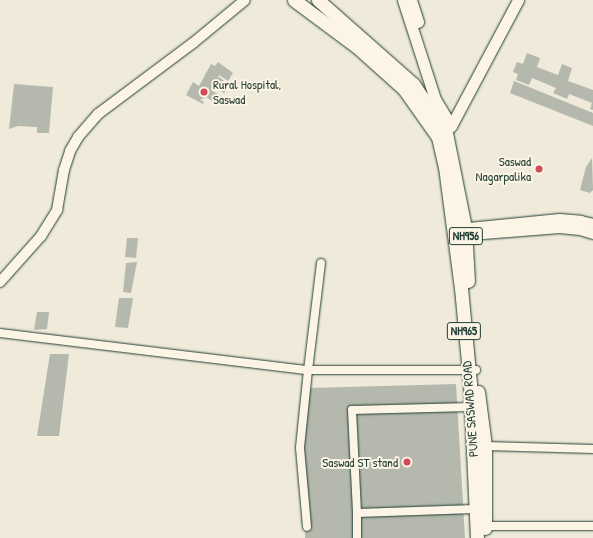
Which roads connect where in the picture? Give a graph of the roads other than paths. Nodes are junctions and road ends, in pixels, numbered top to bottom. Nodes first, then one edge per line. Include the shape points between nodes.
1 (245, 0) edge
2 (294, 0) edge
3 (318, 0) edge
4 (403, 0) edge
5 (411, 0) edge
6 (518, 0) edge
7 (430, 73) junction
8 (445, 132) junction
9 (593, 224) edge
10 (578, 225) junction
11 (459, 232) junction
12 (593, 234) edge
13 (321, 263) dead end
14 (0, 282) edge
15 (0, 333) edge
16 (308, 370) junction
17 (472, 370) junction
18 (471, 407) junction
19 (485, 446) junction
20 (593, 448) edge
21 (475, 509) junction
22 (357, 513) junction
23 (593, 526) edge
24 (307, 527) dead end
25 (481, 532) edge
26 (357, 538) edge

1 - 14 street via 193,43 98,114 78,137 64,170 57,210 41,236
2 - 8 highway via 356,46 404,89
3 - 8 highway via 413,84
4 - 7 main road
5 - 7 main road
6 - 8 main road
7 - 8 main road via 435,99 441,107
8 - 11 highway via 446,167
9 - 10 street
10 - 11 street via 560,219
10 - 12 street
11 - 17 highway, NH956 via 470,322
13 - 16 street
15 - 16 street
16 - 17 street
16 - 24 street via 300,448
17 - 18 highway, PUNE SASWAD ROAD
17 - 19 highway, NH956
18 - 21 highway, PUNE SASWAD ROAD
18 - 22 street via 352,410
19 - 20 street
19 - 25 highway, NH956
21 - 22 street
21 - 25 highway, PUNE SASWAD ROAD
22 - 26 street
23 - 25 street

